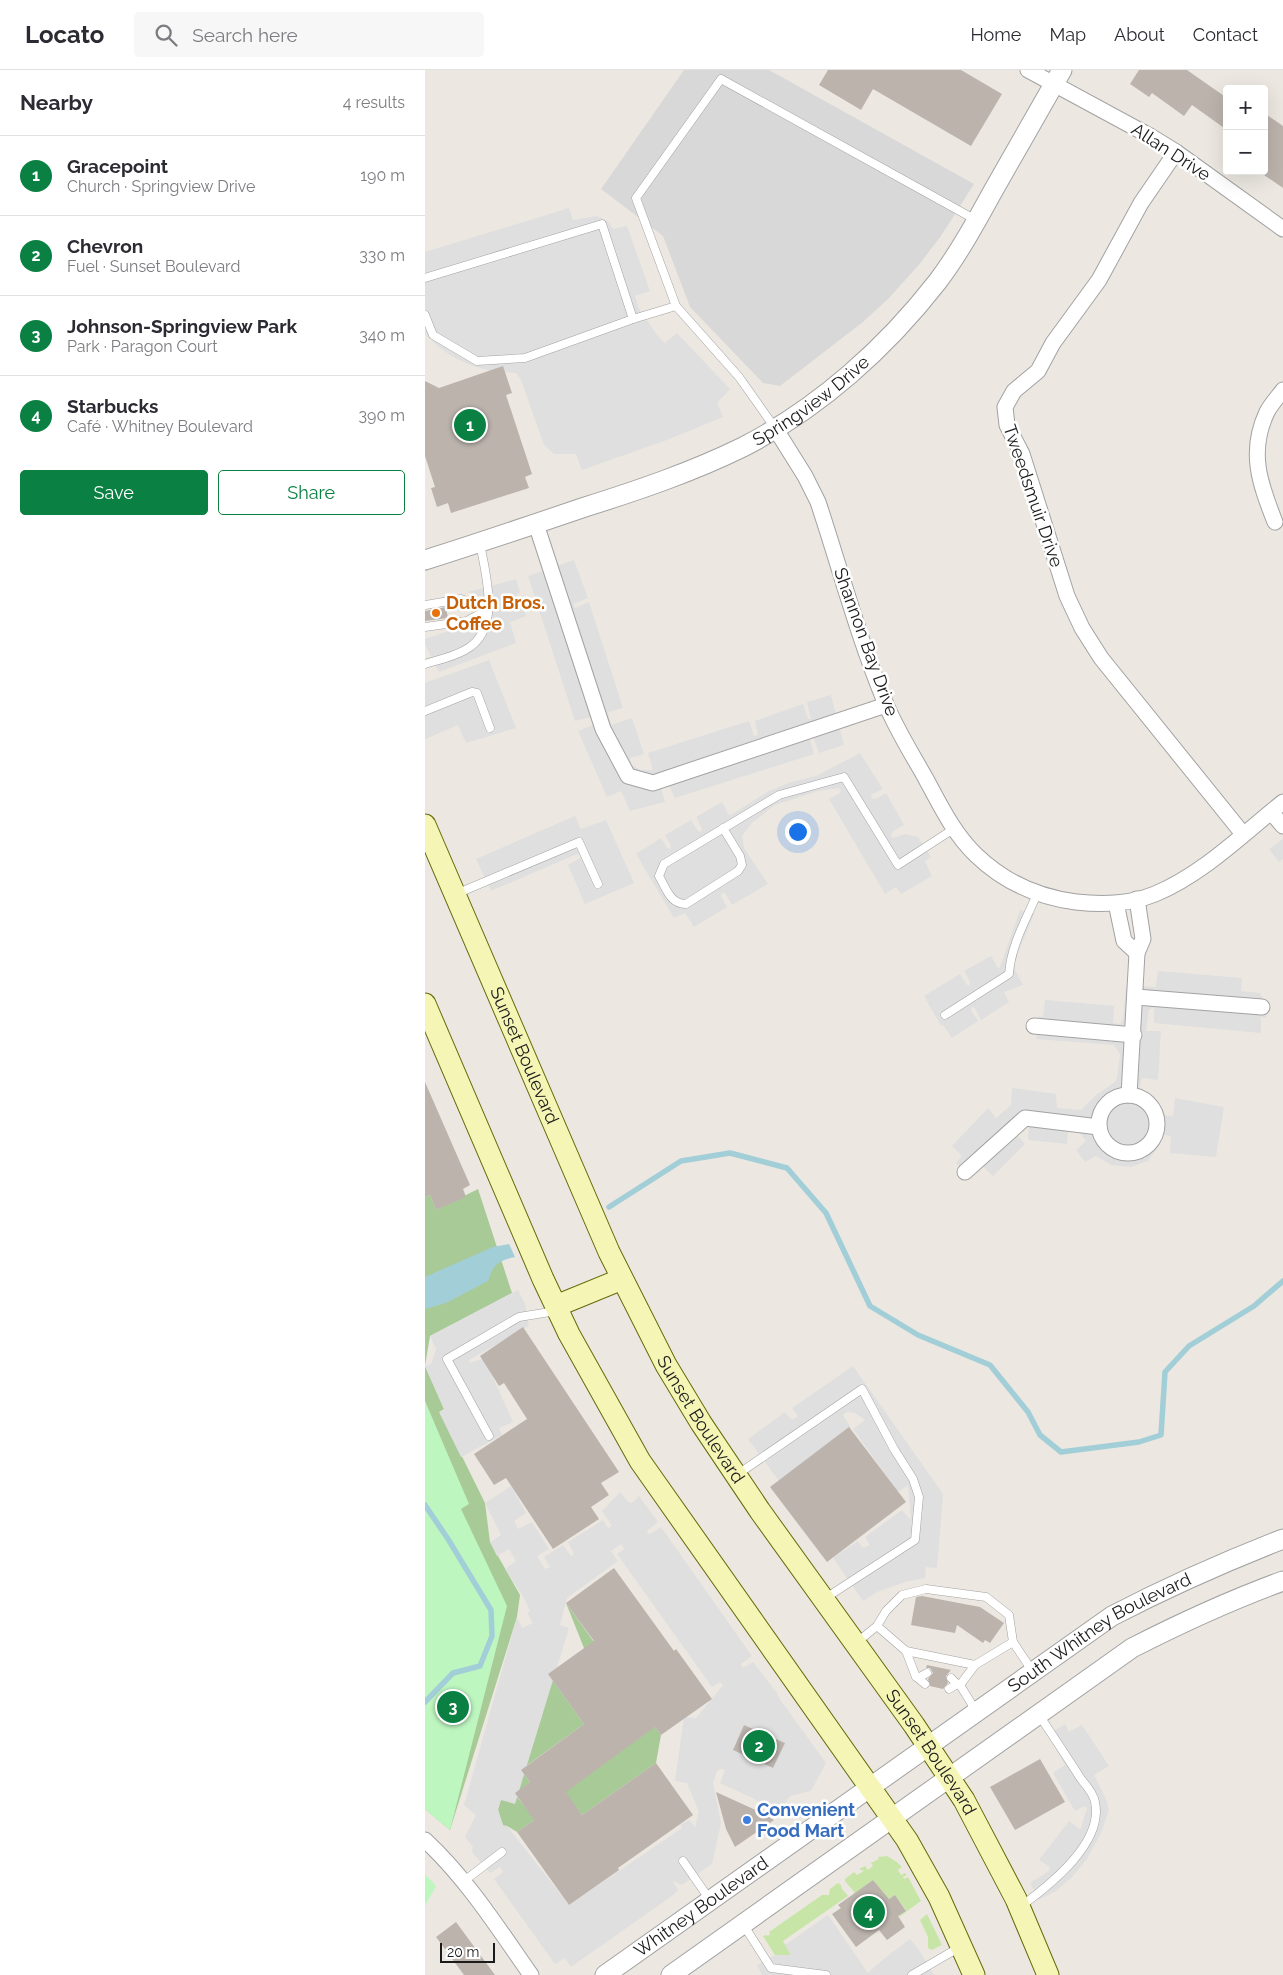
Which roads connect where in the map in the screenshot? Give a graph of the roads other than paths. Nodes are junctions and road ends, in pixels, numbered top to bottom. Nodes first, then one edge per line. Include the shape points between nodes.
1 (1028, 70) edge
2 (1058, 77) edge
3 (1175, 152) junction
4 (977, 220) junction
5 (1283, 229) edge
6 (425, 278) edge
7 (676, 306) junction
8 (425, 315) edge
9 (633, 319) junction
10 (1283, 390) edge
11 (775, 428) junction
12 (1275, 522) dead end
13 (536, 524) junction
14 (479, 542) junction
15 (425, 560) edge
16 (425, 605) edge
17 (489, 609) junction
18 (425, 627) edge
19 (425, 664) edge
20 (886, 704) junction
21 (425, 712) edge
22 (490, 728) dead end
23 (1283, 802) edge
24 (1271, 812) junction
25 (425, 825) edge
26 (1283, 826) edge
27 (723, 828) junction
28 (955, 828) junction
29 (1243, 834) junction
30 (598, 884) dead end
31 (455, 894) junction
32 (1037, 894) junction
33 (1137, 899) junction
34 (1116, 903) junction
35 (1137, 953) junction
36 (1136, 997) junction
37 (425, 1004) edge
38 (1262, 1007) dead end
39 (945, 1015) dead end
40 (1034, 1026) dead end
41 (1134, 1035) junction
42 (1129, 1095) junction
43 (1099, 1127) junction
44 (965, 1172) dead end
45 (621, 1279) junction
46 (557, 1308) junction
47 (489, 1436) dead end
48 (736, 1475) junction
49 (1283, 1539) edge
50 (1283, 1581) edge
51 (824, 1600) junction
52 (877, 1626) junction
53 (1013, 1642) junction
54 (855, 1643) junction
55 (906, 1651) junction
56 (975, 1665) junction
57 (1033, 1672) junction
58 (927, 1673) dead end
59 (918, 1678) junction
60 (951, 1678) dead end
61 (925, 1684) dead end
62 (958, 1685) junction
63 (949, 1689) dead end
64 (976, 1711) junction
65 (1039, 1714) junction
66 (928, 1746) junction
67 (949, 1778) junction
68 (871, 1787) junction
69 (892, 1818) junction
70 (425, 1840) edge
71 (502, 1852) dead end
72 (683, 1860) dead end
73 (464, 1881) junction
74 (710, 1900) junction
75 (1020, 1907) junction
76 (743, 1924) junction
77 (962, 1946) junction
78 (531, 1975) edge
79 (605, 1975) edge
80 (671, 1975) edge
81 (826, 1975) edge
82 (912, 1975) edge
83 (974, 1975) edge
84 (1048, 1975) edge

1 - 2 street, Allan Drive
2 - 3 street, Allan Drive
2 - 4 street, Springview Drive
3 - 5 street, Allan Drive
3 - 29 street, Tweedsmuir Drive via 1141,203 1099,280 1053,343 1038,371 1014,391 1005,407 1007,425 1022,454 1067,596 1082,628 1101,658
4 - 7 lane via 721,79 636,198
4 - 11 street, Springview Drive via 938,280 910,314 829,391
6 - 9 lane via 602,224
7 - 9 lane
7 - 11 lane via 739,377
8 - 9 lane via 433,334 477,361 525,358
10 - 12 street via 1267,411 1257,437 1256,461 1262,490
11 - 13 street, Springview Drive via 701,467
11 - 20 street, Shannon Bay Drive via 818,502
13 - 14 street, Springview Drive
13 - 20 street via 603,729 628,776 653,783
14 - 15 street, Springview Drive
14 - 17 lane
16 - 17 lane via 461,599
17 - 18 lane via 467,620
17 - 19 lane via 485,625 473,645
20 - 28 street, Shannon Bay Drive
21 - 22 lane via 472,692 477,693
23 - 24 street, Shannon Bay Drive
24 - 26 street
24 - 29 street, Shannon Bay Drive
25 - 31 main road, Sunset Boulevard
27 - 27 lane via 664,864 660,870 659,876 678,904 686,904 737,871 742,864
27 - 28 lane via 779,795 844,778 898,865
28 - 32 street, Shannon Bay Drive via 975,854 998,873
29 - 33 street, Shannon Bay Drive via 1177,883
30 - 31 lane via 579,842
31 - 45 main road, Sunset Boulevard
32 - 34 street, Shannon Bay Drive via 1091,904
32 - 39 lane via 1014,945 1009,974
33 - 34 street, Shannon Bay Drive
33 - 35 street via 1143,939
34 - 35 street via 1124,941
35 - 36 street
36 - 38 street
36 - 41 street
37 - 46 main road
40 - 41 street
41 - 42 street
42 - 43 street via 1118,1096 1108,1102 1101,1110
42 - 43 street via 1141,1098 1155,1115 1157,1126 1147,1146 1137,1152 1115,1150 1105,1143
43 - 44 street via 1025,1118
45 - 46 main road
45 - 48 main road, Sunset Boulevard via 666,1365
46 - 47 lane via 519,1317 447,1358
46 - 68 main road via 597,1387 640,1461
48 - 51 main road, Sunset Boulevard
48 - 51 lane via 862,1388 913,1479 919,1497 915,1540
49 - 57 street, South Whitney Boulevard via 1208,1569 1112,1616
50 - 65 street, South Whitney Boulevard via 1199,1614 1132,1648
51 - 54 main road, Sunset Boulevard
52 - 53 lane via 886,1610 902,1595 926,1589 986,1597 1009,1615
52 - 54 lane
52 - 55 lane
53 - 56 lane
53 - 57 lane
54 - 66 main road, Sunset Boulevard
55 - 56 lane
55 - 59 lane
56 - 62 lane
57 - 64 street, South Whitney Boulevard
58 - 59 lane
59 - 61 lane
60 - 62 lane
62 - 63 lane
62 - 64 lane
64 - 66 street, South Whitney Boulevard
65 - 67 street, South Whitney Boulevard
65 - 75 lane via 1095,1800 1096,1820 1087,1842 1070,1864
66 - 67 main road, Sunset Boulevard
66 - 68 street, Whitney Boulevard
67 - 69 street, South Whitney Boulevard
67 - 75 main road, Sunset Boulevard
68 - 69 main road
68 - 74 street, Whitney Boulevard
69 - 76 street
69 - 77 main road via 939,1897
70 - 73 street
71 - 73 lane
72 - 74 lane
73 - 78 street
74 - 79 street, Whitney Boulevard
75 - 84 main road, Sunset Boulevard
76 - 80 street
76 - 81 lane via 771,1968
77 - 82 lane
77 - 83 main road

